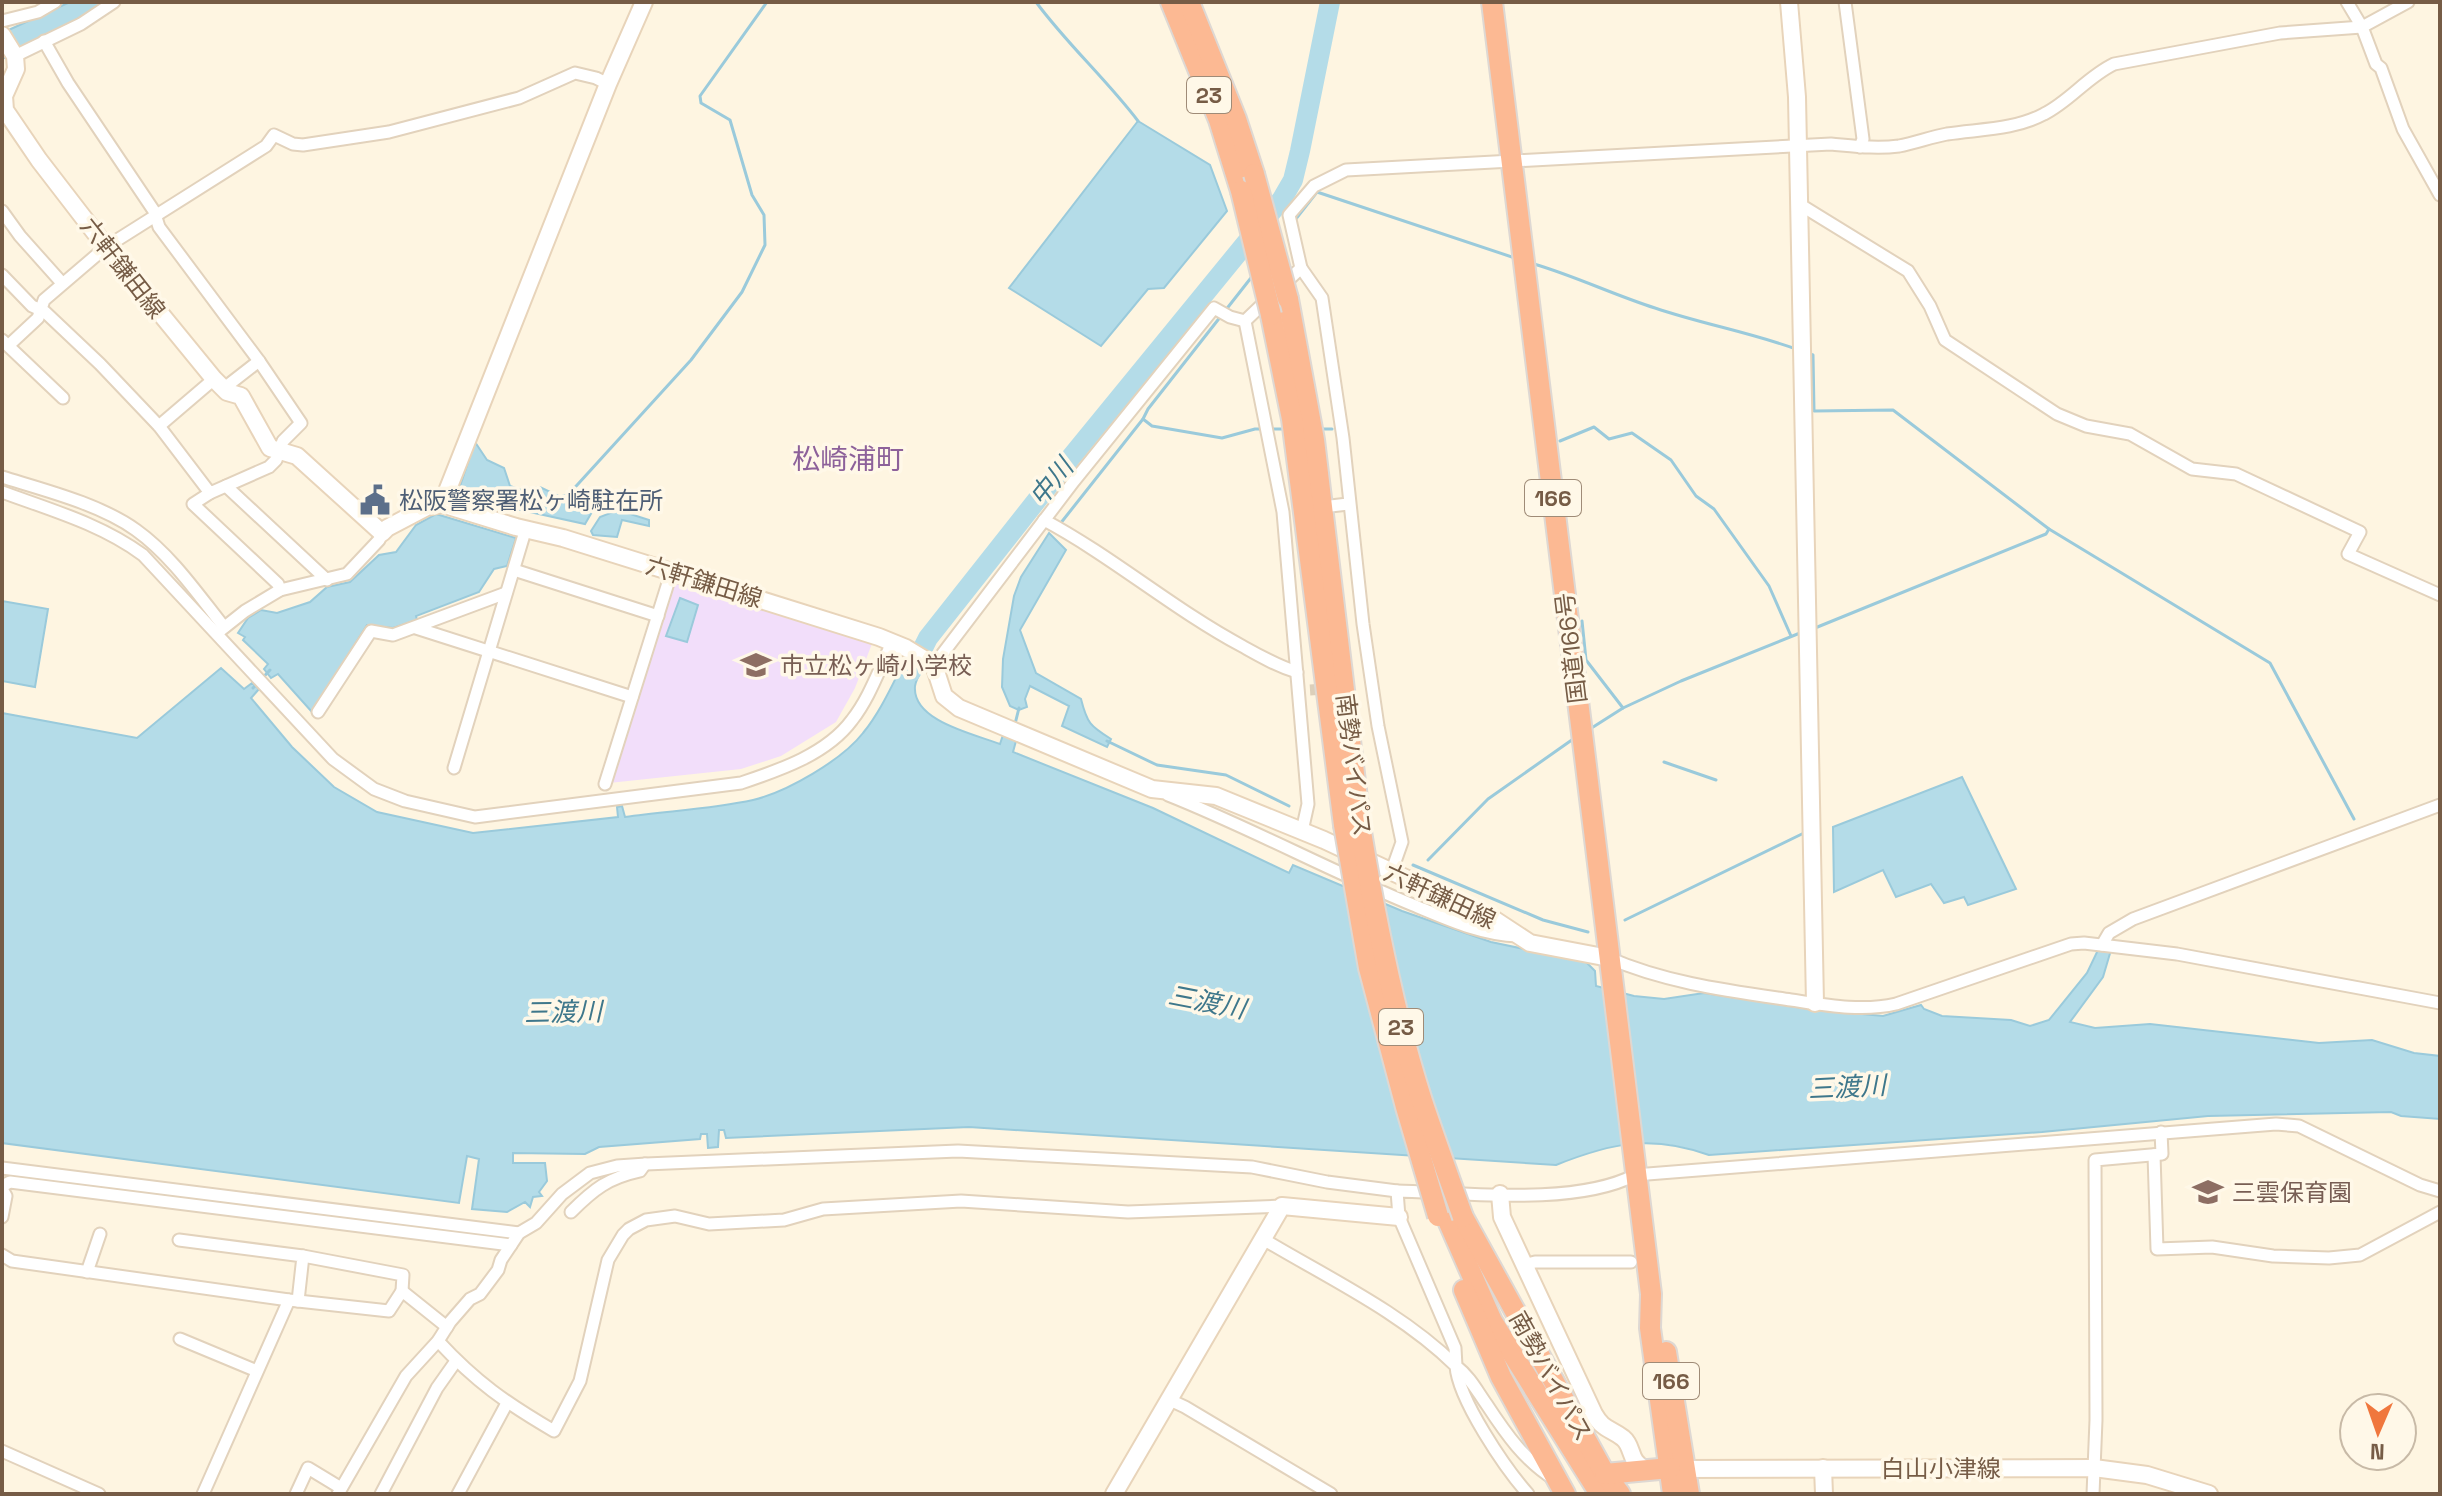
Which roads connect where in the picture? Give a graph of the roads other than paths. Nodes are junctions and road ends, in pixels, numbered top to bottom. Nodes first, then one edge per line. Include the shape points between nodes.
1 (55, 2) edge
2 (114, 2) edge
3 (644, 2) edge
4 (1171, 2) edge
5 (1189, 2) edge
6 (1492, 2) edge
7 (1789, 2) edge
8 (1845, 2) edge
9 (2347, 2) edge
10 (2408, 2) edge
11 (2, 21) edge
12 (2362, 27) junction
13 (2, 35) edge
14 (44, 41) junction
15 (15, 56) junction
16 (608, 84) junction
17 (3, 96) edge
18 (1798, 146) junction
19 (1860, 147) junction
20 (1512, 162) junction
21 (2440, 195) edge
22 (1799, 204) junction
23 (2, 211) edge
24 (154, 218) junction
25 (106, 247) junction
26 (1301, 268) junction
27 (2, 275) edge
28 (62, 283) junction
29 (41, 310) junction
30 (1245, 321) junction
31 (5, 342) edge
32 (259, 361) junction
33 (218, 384) junction
34 (63, 398) dead end
35 (159, 426) junction
36 (1303, 429) junction
37 (280, 452) junction
38 (2, 477) edge
39 (226, 486) junction
40 (2, 492) edge
41 (210, 493) junction
42 (1348, 504) junction
43 (447, 506) junction
44 (1313, 509) junction
45 (1283, 512) junction
46 (1053, 525) junction
47 (521, 528) junction
48 (382, 533) junction
49 (514, 570) junction
50 (676, 573) junction
51 (327, 580) junction
52 (280, 590) junction
53 (506, 593) junction
54 (2440, 595) edge
55 (658, 616) junction
56 (414, 628) junction
57 (221, 630) junction
58 (899, 646) junction
59 (489, 651) junction
60 (934, 665) junction
61 (1297, 672) junction
62 (1372, 686) junction
63 (1359, 687) tunnel mouth
64 (632, 697) junction
65 (318, 712) dead end
66 (454, 768) dead end
67 (605, 784) dead end
68 (1152, 789) junction
69 (2440, 805) edge
70 (1353, 829) junction
71 (1302, 831) junction
72 (1391, 873) junction
73 (1518, 936) junction
74 (2102, 945) junction
75 (1609, 958) junction
76 (1815, 1003) junction
77 (2440, 1003) edge
78 (2161, 1132) junction
79 (2154, 1155) junction
80 (646, 1164) junction
81 (2, 1168) edge
82 (1635, 1175) junction
83 (2, 1187) edge
84 (1397, 1191) junction
85 (2440, 1191) edge
86 (1500, 1194) junction
87 (1282, 1206) junction
88 (571, 1212) dead end
89 (2440, 1212) edge
90 (1449, 1216) junction
91 (2, 1217) edge
92 (1399, 1217) junction
93 (519, 1233) junction
94 (100, 1234) dead end
95 (1263, 1239) junction
96 (179, 1240) dead end
97 (511, 1245) junction
98 (2, 1255) edge
99 (303, 1256) junction
100 (1631, 1262) dead end
101 (1524, 1265) junction
102 (87, 1272) junction
103 (402, 1291) junction
104 (293, 1301) junction
105 (447, 1327) junction
106 (180, 1339) dead end
107 (440, 1342) junction
108 (456, 1361) junction
109 (1456, 1366) junction
110 (257, 1371) junction
111 (1170, 1400) junction
112 (507, 1403) junction
113 (1629, 1448) junction
114 (2, 1451) edge
115 (1823, 1468) junction
116 (2094, 1468) junction
117 (1645, 1469) junction
118 (1678, 1469) junction
119 (1610, 1473) junction
120 (1562, 1488) edge
121 (340, 1491) edge
122 (99, 1494) edge
123 (203, 1494) edge
124 (296, 1494) edge
125 (381, 1494) edge
126 (458, 1494) edge
127 (1114, 1494) edge
128 (1331, 1494) edge
129 (1528, 1494) edge
130 (1600, 1494) edge
131 (1620, 1494) edge
132 (1673, 1494) edge
133 (1689, 1494) edge
134 (1824, 1494) edge
135 (2093, 1494) edge
136 (2209, 1494) edge

1 - 11 street
2 - 14 street
3 - 16 main road
4 - 36 highway, 南勢バイパス / 23, bridge via 1219,120 1241,191
5 - 36 highway, 南勢バイパス / 23, bridge via 1236,119 1288,299
6 - 20 highway, 国道166号 / 166
7 - 18 main road
8 - 19 street
9 - 12 street
10 - 12 street
12 - 19 street via 2280,33 2114,64 2036,118 1898,146
12 - 21 street via 2398,119
13 - 15 main road
14 - 15 street
14 - 24 street
15 - 17 main road, 六軒鎌田線 via 16,69
16 - 24 street via 575,73 519,98 389,132 303,145 274,135 266,146
16 - 43 main road
17 - 25 main road, 六軒鎌田線 via 5,110
18 - 19 street
18 - 20 street
18 - 22 main road
20 - 26 street via 1346,170 1314,186 1289,215
20 - 75 highway, 国道166号 / 166
22 - 54 street via 1908,271 1945,340 2057,414 2130,434 2192,469 2236,474 2360,532 2348,554
22 - 76 main road
23 - 28 street
24 - 25 street
24 - 32 street
25 - 28 street
25 - 33 main road, 六軒鎌田線
26 - 30 street
26 - 42 street via 1322,298
27 - 29 street
28 - 29 street
29 - 31 street
29 - 35 street
30 - 45 street
30 - 46 street via 1214,308
31 - 34 street
32 - 33 street
32 - 37 street via 301,423 283,441
33 - 35 street
33 - 37 main road, 六軒鎌田線 via 241,396 270,448
35 - 41 street
36 - 44 highway, 南勢バイパス / 23
37 - 39 street via 269,467
37 - 48 main road, 六軒鎌田線 via 297,456
38 - 57 street via 103,512 135,529 168,558
39 - 41 street
39 - 51 street
40 - 57 street via 120,539
41 - 52 street via 193,504
42 - 44 street
42 - 62 street
43 - 47 main road, 六軒鎌田線
43 - 48 main road via 427,507
44 - 45 street
44 - 70 highway, 南勢バイパス / 23
45 - 61 street
46 - 60 street
46 - 61 street via 1213,630
47 - 49 street
47 - 50 main road, 六軒鎌田線
48 - 51 street via 347,574
49 - 53 street
49 - 55 street
50 - 55 street
50 - 58 main road, 六軒鎌田線
51 - 52 street
52 - 57 street
53 - 56 street
53 - 59 street
55 - 64 street
56 - 59 street
56 - 65 street via 393,635 371,631
57 - 58 street via 253,673 333,759 374,789 475,817 741,783 778,771 843,731
58 - 60 main road, 六軒鎌田線
59 - 64 street
59 - 66 street
60 - 68 main road, 六軒鎌田線 via 950,702
61 - 71 street via 1305,691 1308,804
62 - 63 street
62 - 72 street via 1402,842
64 - 67 street
68 - 71 main road, 六軒鎌田線 via 1216,796
68 - 73 street via 1428,911 1496,935
69 - 74 street via 2133,919 2109,933
70 - 90 highway, 南勢バイパス / 23, bridge
70 - 90 highway, 南勢バイパス / 23, bridge via 1369,968 1429,1180
71 - 72 main road, 六軒鎌田線
72 - 73 main road, 六軒鎌田線 via 1495,920
73 - 75 main road, 六軒鎌田線
74 - 76 street via 2071,944 1881,1007
74 - 77 street via 2191,956
75 - 76 street via 1720,990
75 - 82 highway, 国道166号 / 166
78 - 79 street via 2162,1154
78 - 82 street
78 - 85 street via 2299,1126
79 - 89 street via 2157,1249 2360,1255
79 - 116 street via 2095,1160
80 - 84 street via 958,1151 1252,1167
80 - 88 street via 595,1187
80 - 93 street via 590,1173
81 - 93 street
82 - 86 street via 1568,1193
82 - 118 highway, 国道166号 / 166 via 1651,1294 1650,1328
83 - 91 street
83 - 97 street via 10,1182
84 - 86 street
84 - 92 street
86 - 101 main road via 1502,1217
87 - 92 main road
87 - 95 main road
87 - 112 street via 1128,1212 961,1201 823,1209 784,1220 741,1223 709,1224 675,1216 646,1220 623,1235 608,1260 580,1381 554,1431
90 - 119 highway, 南勢バイパス / 23
90 - 120 highway, 23 via 1479,1328
90 - 130 highway, 23 via 1548,1412
92 - 109 street via 1455,1348
93 - 97 street
94 - 102 street
95 - 109 street via 1411,1328
95 - 111 main road
96 - 99 street
97 - 105 street via 480,1294
98 - 102 street
99 - 103 street via 403,1275
99 - 104 street
100 - 101 street
101 - 113 main road via 1597,1419
102 - 104 street
103 - 104 street via 389,1311
103 - 105 street
104 - 110 street
105 - 107 street
106 - 110 street
107 - 108 street
107 - 121 street via 406,1376
108 - 112 street
108 - 125 street
109 - 120 street via 1530,1463
109 - 129 street via 1457,1380 1481,1426
110 - 123 street
111 - 127 main road
111 - 128 street
112 - 126 street
113 - 117 main road
113 - 119 main road via 1625,1460
114 - 122 street
115 - 116 main road, 白山小津線
115 - 118 main road, 白山小津線
115 - 134 main road
116 - 135 street
116 - 136 main road, 白山小津線 via 2147,1475
117 - 118 highway
117 - 119 highway
118 - 132 highway
118 - 133 highway
119 - 131 highway, 南勢バイパス / 23
121 - 124 street via 308,1468

